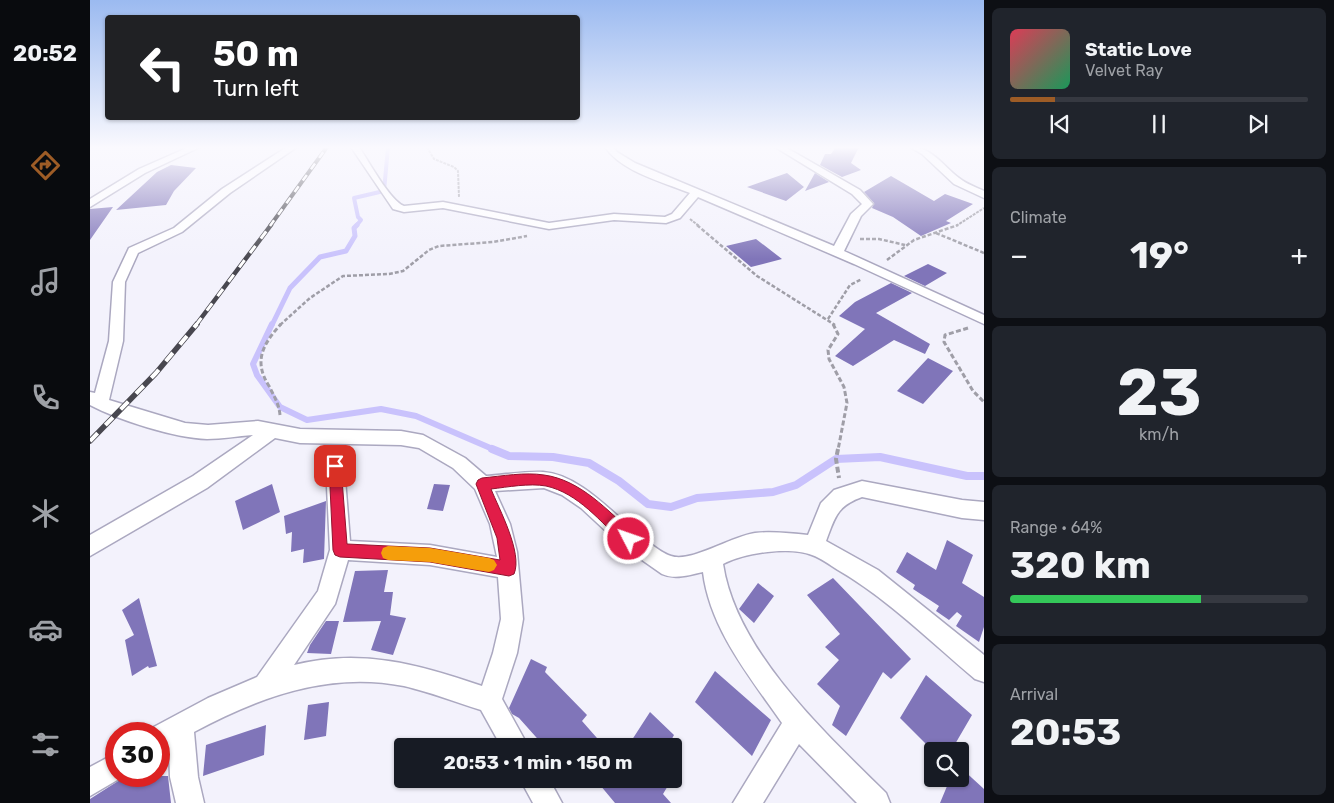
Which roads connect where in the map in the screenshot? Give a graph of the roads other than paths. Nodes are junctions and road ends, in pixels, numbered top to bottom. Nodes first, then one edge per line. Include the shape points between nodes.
1 (117, 184) edge
2 (237, 184) edge
3 (380, 184) edge
4 (680, 184) edge
5 (843, 184) edge
6 (962, 184) edge
7 (698, 192) junction
8 (984, 195) edge
9 (91, 199) edge
10 (837, 252) junction
11 (980, 323) edge
12 (95, 401) edge
13 (272, 431) junction
14 (335, 466) dead end
15 (482, 484) junction
16 (984, 511) edge
17 (814, 545) junction
18 (90, 546) edge
19 (340, 550) junction
20 (712, 559) junction
21 (509, 569) junction
22 (984, 670) edge
23 (266, 686) junction
24 (489, 701) junction
25 (797, 723) junction
26 (170, 732) edge
27 (170, 735) edge
28 (510, 738) edge
29 (105, 773) edge
30 (90, 782) edge
31 (539, 788) edge
32 (190, 803) edge
33 (548, 803) edge
34 (747, 803) edge
35 (876, 803) edge

1 - 9 street
2 - 12 street via 178,230 133,251 119,282 116,341
3 - 7 street via 397,207 411,210 443,205 549,226 614,217 666,220 681,211
4 - 7 street
5 - 10 street via 868,204 852,219
6 - 8 street
7 - 10 street
10 - 11 street
12 - 13 street via 185,430 208,432 258,428
13 - 15 street via 300,436 401,438 423,442 459,462
13 - 18 street via 200,482
14 - 19 street
15 - 20 street via 544,480 569,488 629,539 669,567
15 - 21 street via 504,538
16 - 17 street via 862,489 841,496 828,509
17 - 20 street via 754,543 731,548
17 - 22 street via 870,577
19 - 21 street via 430,555
19 - 23 street via 327,596
20 - 25 street via 716,588 728,620
21 - 24 street via 512,620
23 - 24 street via 326,670 390,672 442,684
23 - 26 street
24 - 28 street
25 - 34 street
25 - 35 street
27 - 32 street
29 - 30 street
31 - 33 street

